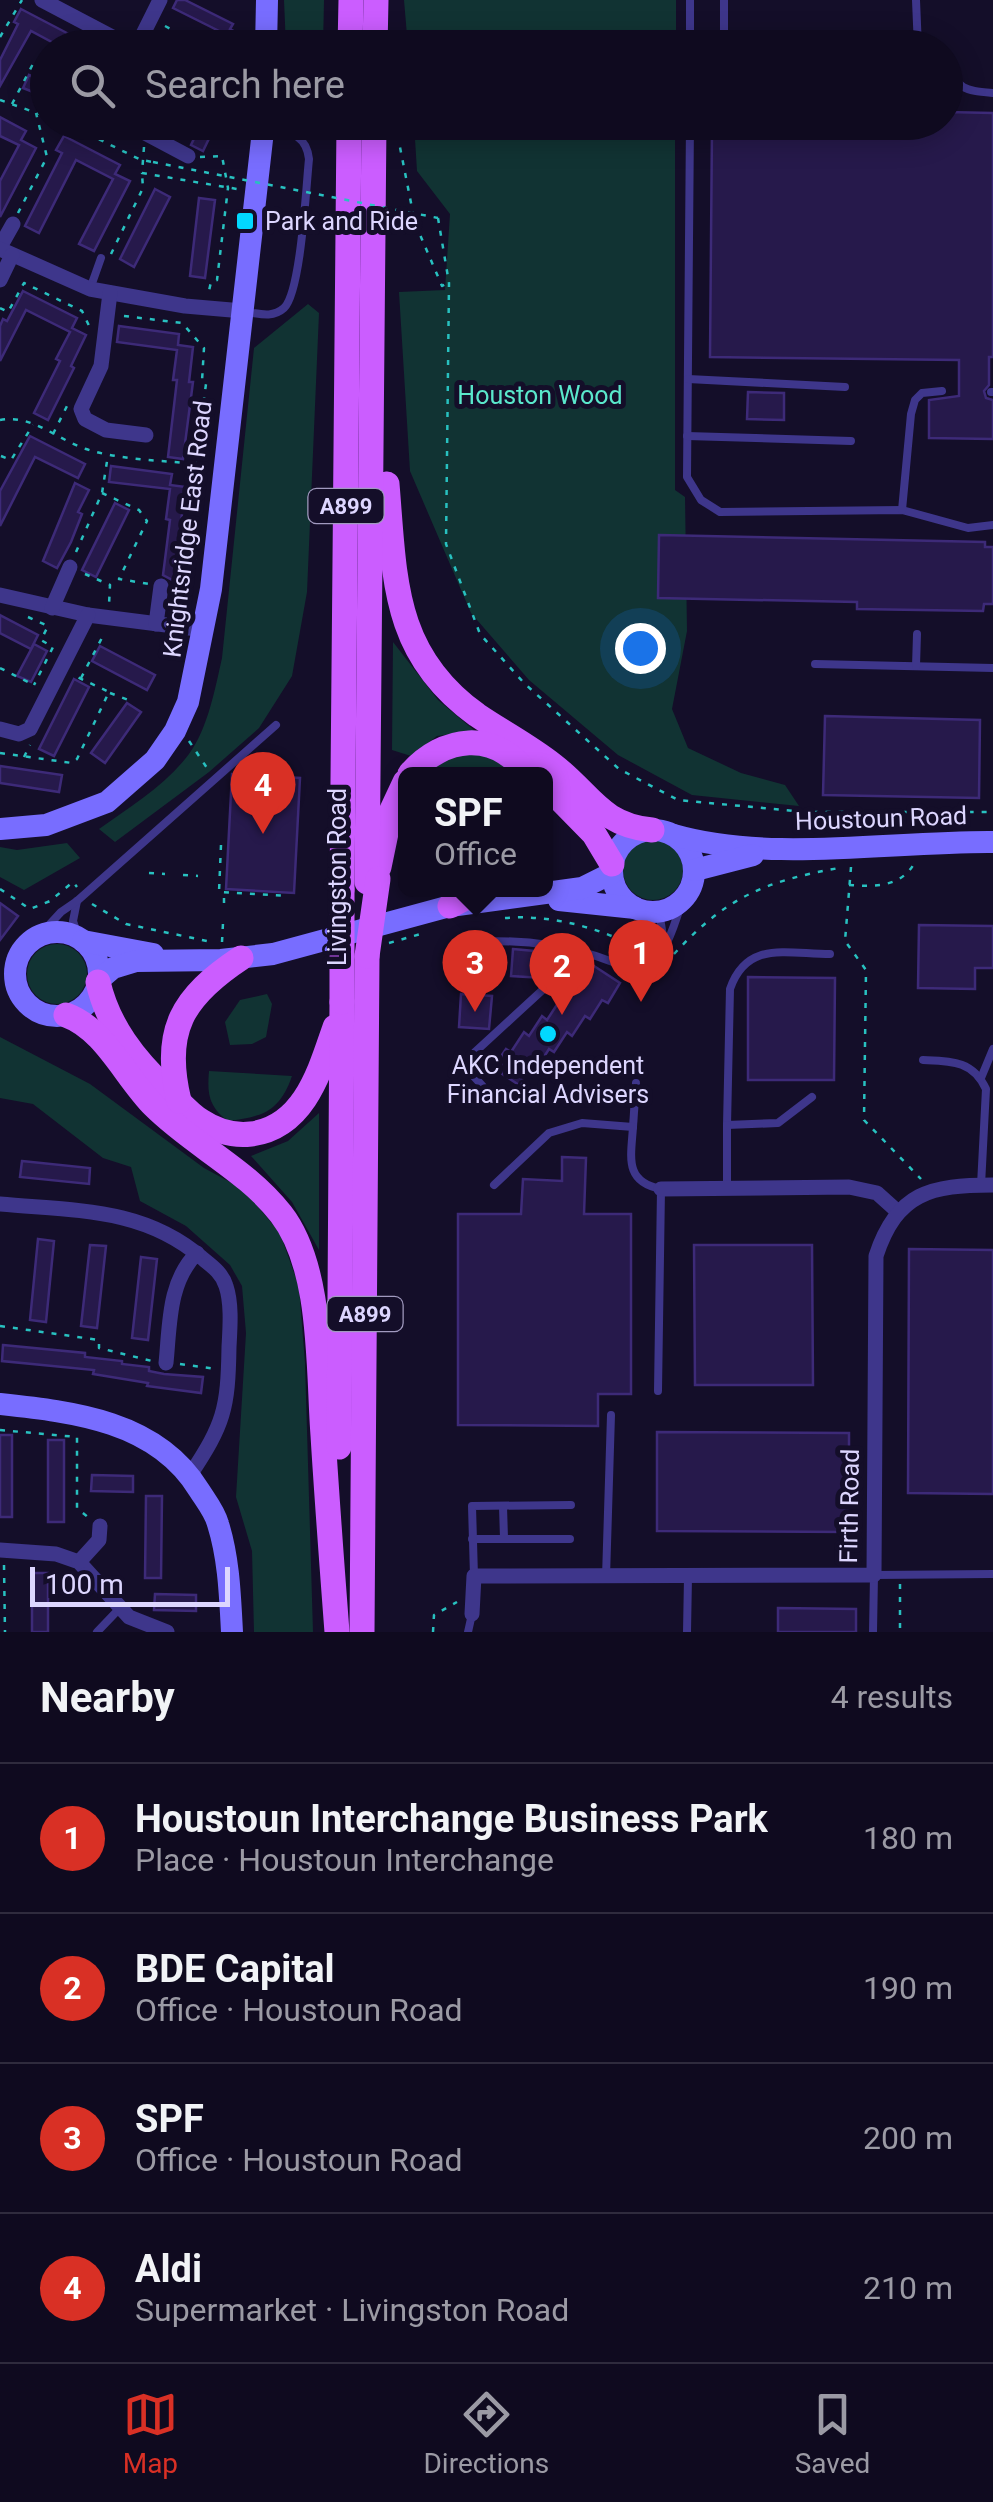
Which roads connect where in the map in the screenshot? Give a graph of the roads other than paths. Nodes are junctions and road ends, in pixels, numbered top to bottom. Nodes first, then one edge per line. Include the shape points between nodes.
1 (42, 0) edge
2 (160, 0) edge
3 (268, 0) edge
4 (350, 0) edge
5 (376, 0) edge
6 (690, 0) edge
7 (724, 0) edge
8 (916, 0) edge
9 (100, 30) edge
10 (144, 30) edge
11 (267, 30) edge
12 (350, 30) edge
13 (375, 30) edge
14 (690, 30) edge
15 (724, 30) edge
16 (917, 30) edge
17 (963, 88) edge
18 (993, 94) edge
19 (158, 140) edge
20 (171, 140) edge
21 (262, 140) edge
22 (302, 140) edge
23 (350, 140) edge
24 (374, 140) edge
25 (690, 140) edge
26 (169, 146) junction
27 (188, 156) road end
28 (13, 224) road end
29 (4, 250) edge
30 (102, 258) road end
31 (0, 280) edge
32 (371, 284) junction
33 (90, 288) junction
34 (110, 293) junction
35 (243, 311) junction
36 (688, 379) junction
37 (845, 387) dead end
38 (942, 392) dead end
39 (146, 435) dead end
40 (687, 436) junction
41 (851, 440) dead end
42 (902, 510) junction
43 (993, 525) edge
44 (70, 567) road end
45 (161, 586) road end
46 (0, 595) edge
47 (52, 608) junction
48 (88, 615) junction
49 (156, 624) junction
50 (205, 630) junction
51 (917, 634) dead end
52 (815, 664) dead end
53 (916, 666) junction
54 (993, 668) edge
55 (276, 724) dead end
56 (0, 729) edge
57 (417, 767) edge
58 (519, 767) edge
59 (553, 796) edge
60 (398, 797) edge
61 (0, 829) edge
62 (663, 832) junction
63 (993, 842) edge
64 (771, 850) junction
65 (612, 869) junction
66 (695, 870) junction
67 (362, 884) junction
68 (553, 891) edge
69 (467, 897) edge
70 (507, 897) edge
71 (538, 897) edge
72 (682, 901) junction
73 (77, 902) junction
74 (450, 906) junction
75 (635, 908) junction
76 (659, 912) junction
77 (33, 940) junction
78 (81, 940) junction
79 (456, 943) dead end
80 (665, 948) junction
81 (585, 951) junction
82 (830, 954) dead end
83 (241, 958) junction
84 (0, 960) edge
85 (175, 960) junction
86 (98, 981) junction
87 (0, 990) edge
88 (350, 1002) junction
89 (33, 1008) junction
90 (66, 1015) junction
91 (993, 1048) edge
92 (923, 1060) dead end
93 (981, 1078) junction
94 (636, 1083) dead end
95 (812, 1097) dead end
96 (496, 1101) dead end
97 (180, 1102) junction
98 (727, 1124) junction
99 (633, 1127) junction
100 (494, 1185) dead end
101 (987, 1185) edge
102 (727, 1186) junction
103 (660, 1188) junction
104 (0, 1204) edge
105 (897, 1211) junction
106 (197, 1253) junction
107 (166, 1362) road end
108 (658, 1391) dead end
109 (0, 1404) edge
110 (611, 1415) dead end
111 (190, 1475) junction
112 (571, 1505) dead end
113 (503, 1506) junction
114 (100, 1526) road end
115 (504, 1538) junction
116 (472, 1539) junction
117 (570, 1539) dead end
118 (0, 1550) edge
119 (79, 1562) junction
120 (993, 1574) edge
121 (474, 1576) junction
122 (874, 1576) junction
123 (606, 1577) junction
124 (688, 1578) junction
125 (120, 1608) junction
126 (472, 1614) joint
127 (97, 1632) edge
128 (167, 1632) edge
129 (232, 1632) edge
130 (338, 1632) edge
131 (362, 1632) edge
132 (468, 1632) edge
133 (687, 1632) edge
134 (874, 1632) edge

1 - 9 street
2 - 10 street
3 - 11 street
4 - 12 main road
5 - 13 main road
6 - 14 lane
7 - 15 lane
8 - 16 lane
17 - 18 lane
19 - 26 street
20 - 26 street
21 - 35 street, Knightsridge East Road
22 - 35 lane via 309,159 294,294 277,313
23 - 67 main road, Livingston Road / A899
24 - 32 main road, Livingston Road / A899
25 - 36 lane
26 - 27 street
28 - 29 street
29 - 31 street
29 - 33 street
30 - 33 lane
32 - 62 main road via 391,548 401,611 418,655 454,697 549,762 614,822
32 - 67 main road, Livingston Road / A899
33 - 34 street
34 - 35 street
34 - 39 street via 101,366 82,408 85,418 106,430
35 - 50 street, Knightsridge East Road
36 - 37 lane
36 - 40 lane
38 - 42 lane via 922,393 911,414
40 - 41 lane
40 - 42 lane via 687,477 701,500 720,512
42 - 43 lane via 968,528
44 - 47 street
45 - 49 street
46 - 47 street
47 - 48 street
48 - 49 street
48 - 56 street via 30,730
49 - 50 street
50 - 61 street, Knightsridge East Road via 188,702 154,760 107,802 46,826
51 - 53 lane
52 - 53 lane
53 - 54 lane
55 - 73 lane
57 - 58 main road via 432,752 461,744 488,745
59 - 65 main road via 594,834
60 - 67 main road
62 - 64 street, Houstoun Road
62 - 65 street via 630,836
62 - 66 street via 689,850
63 - 64 street, Houstoun Road
64 - 66 street, Houstoun Road
65 - 68 street via 582,888
65 - 75 street via 618,894
66 - 72 street
67 - 88 main road, Livingston Road / A899, bridge
67 - 88 main road, Livingston Road / A899, bridge via 371,951
69 - 74 main road
70 - 74 street
71 - 75 street
72 - 76 street
72 - 80 lane
73 - 77 lane
73 - 78 lane via 73,921
74 - 83 street
75 - 76 street
76 - 80 lane
77 - 78 street via 52,932
77 - 84 street
77 - 89 street via 15,977
78 - 85 street
78 - 86 street via 96,958
79 - 81 lane via 515,940
80 - 81 lane via 640,974
81 - 96 lane via 469,1061 469,1071
82 - 98 lane via 758,953 736,971
83 - 85 street
83 - 97 main road via 215,975 178,1022 172,1060
85 - 86 street via 136,961
86 - 90 street via 87,1004
86 - 97 main road via 114,1026
87 - 89 street
88 - 97 main road via 317,1079 275,1128 230,1134 198,1120
88 - 130 main road, Livingston Road / A899
88 - 131 main road, Livingston Road / A899
89 - 90 street
90 - 130 main road via 95,1032 128,1078 180,1130 268,1198 298,1242 313,1308
91 - 93 lane
92 - 93 lane via 957,1062
93 - 101 lane
94 - 99 lane
95 - 98 lane via 778,1123
98 - 102 lane
99 - 100 lane via 582,1123 549,1133
99 - 103 lane via 635,1177
101 - 105 street via 932,1190
102 - 103 street
102 - 105 street via 849,1187 878,1193
103 - 108 lane
104 - 106 street via 116,1215 176,1236
105 - 122 street, Firth Road via 876,1256
106 - 107 street via 175,1282
106 - 111 street via 227,1288 229,1370 218,1433
109 - 111 street via 120,1426
110 - 123 lane
111 - 129 street via 218,1520
112 - 113 lane
113 - 115 lane
113 - 116 lane via 472,1506
114 - 119 street via 98,1540
115 - 116 lane
115 - 117 lane
116 - 121 lane
118 - 119 street
119 - 125 street
120 - 122 lane
121 - 123 street, Firth Road
121 - 126 street
122 - 124 street, Firth Road
122 - 134 lane
123 - 124 street, Firth Road
124 - 133 lane
125 - 127 lane
125 - 128 street
126 - 132 lane

